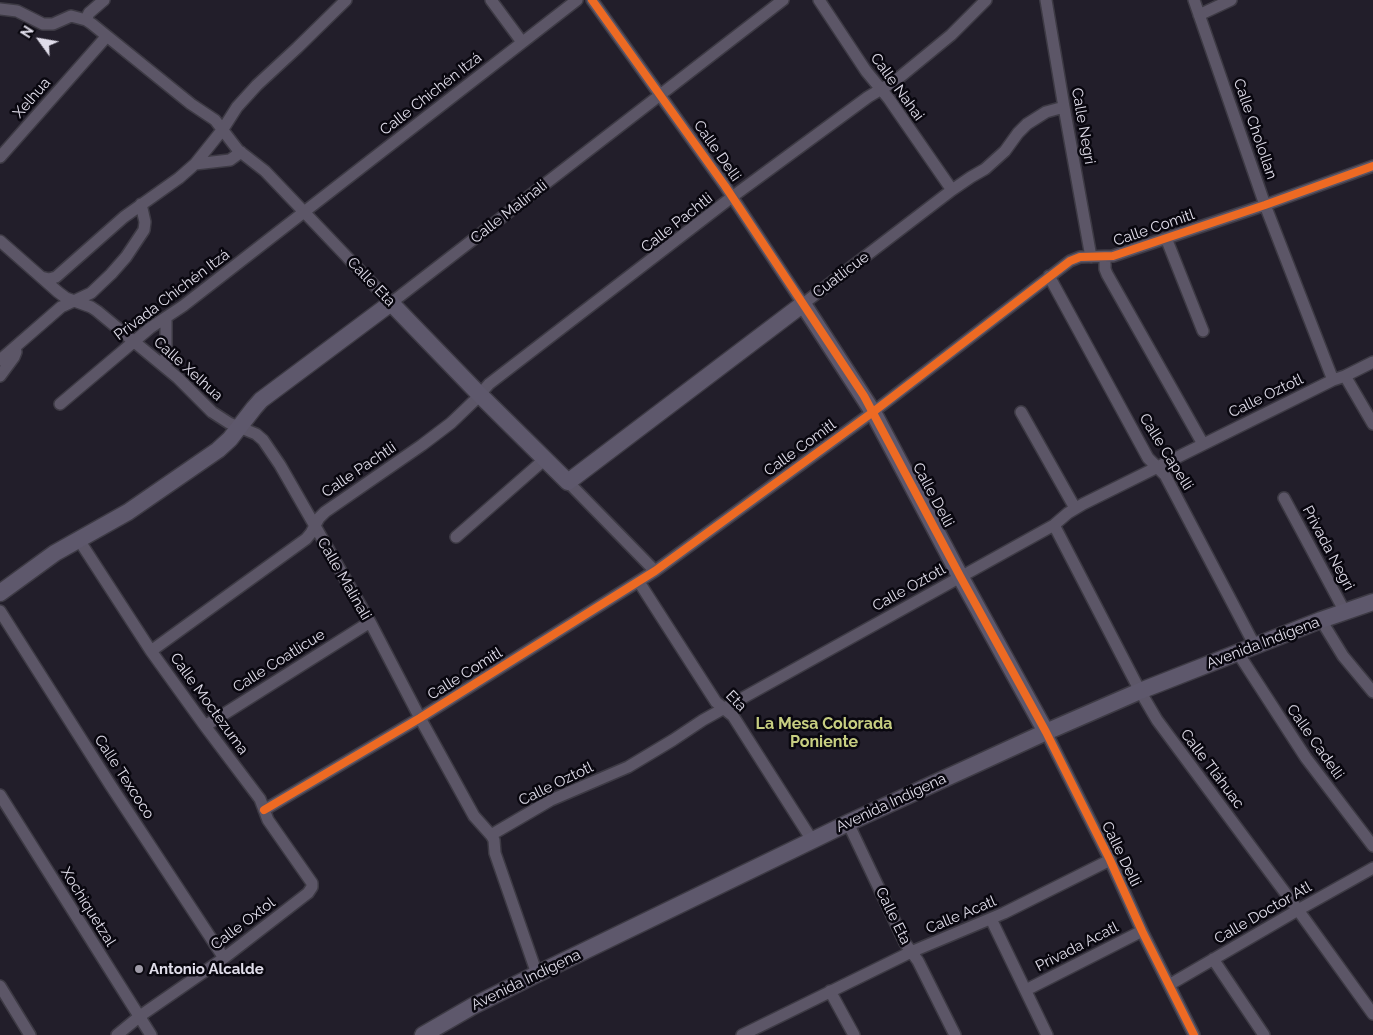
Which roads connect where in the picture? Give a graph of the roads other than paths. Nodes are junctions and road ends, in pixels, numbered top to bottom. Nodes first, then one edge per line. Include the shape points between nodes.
1 (12, 0) edge
2 (104, 0) edge
3 (346, 0) edge
4 (491, 0) edge
5 (577, 0) edge
6 (592, 0) edge
7 (783, 0) edge
8 (819, 0) edge
9 (986, 0) edge
10 (1046, 0) edge
11 (1194, 0) edge
12 (1231, 0) edge
13 (0, 10) edge
14 (17, 12) junction
15 (1199, 16) junction
16 (86, 20) junction
17 (107, 36) junction
18 (522, 42) junction
19 (881, 89) junction
20 (661, 95) junction
21 (1064, 107) junction
22 (223, 129) junction
23 (241, 152) junction
24 (0, 158) edge
25 (195, 164) junction
26 (1373, 166) edge
27 (952, 190) junction
28 (732, 197) junction
29 (141, 204) junction
30 (1265, 205) junction
31 (304, 212) junction
32 (1166, 238) junction
33 (0, 241) edge
34 (1091, 257) junction
35 (1105, 257) junction
36 (1049, 276) junction
37 (41, 277) junction
38 (74, 302) junction
39 (391, 303) junction
40 (803, 304) junction
41 (166, 318) junction
42 (1203, 331) dead end
43 (135, 342) junction
44 (15, 347) junction
45 (0, 360) edge
46 (1373, 362) edge
47 (166, 368) junction
48 (0, 376) edge
49 (1345, 376) junction
50 (1333, 380) junction
51 (479, 394) junction
52 (60, 404) dead end
53 (873, 412) junction
54 (1021, 412) dead end
55 (1373, 424) edge
56 (239, 427) junction
57 (1202, 444) junction
58 (545, 460) junction
59 (1156, 467) junction
60 (568, 482) junction
61 (1284, 498) dead end
62 (1075, 508) junction
63 (1054, 525) junction
64 (314, 526) junction
65 (456, 537) dead end
66 (79, 540) junction
67 (655, 571) junction
68 (960, 576) junction
69 (639, 582) junction
70 (0, 593) edge
71 (1373, 602) edge
72 (0, 611) edge
73 (1345, 612) junction
74 (1321, 620) junction
75 (370, 622) junction
76 (1255, 646) junction
77 (151, 652) junction
78 (1238, 653) junction
79 (1140, 691) junction
80 (1373, 692) edge
81 (724, 709) junction
82 (420, 718) junction
83 (205, 726) junction
84 (1046, 732) junction
85 (0, 795) edge
86 (264, 810) junction
87 (848, 822) junction
88 (491, 835) junction
89 (812, 840) junction
90 (1373, 846) edge
91 (1110, 860) junction
92 (1373, 868) edge
93 (312, 887) joint
94 (1298, 910) junction
95 (991, 919) junction
96 (1142, 930) junction
97 (911, 952) junction
98 (224, 958) junction
99 (1213, 959) junction
100 (537, 974) junction
101 (1169, 985) junction
102 (0, 986) edge
103 (1026, 990) junction
104 (830, 991) junction
105 (1373, 1014) edge
106 (140, 1016) junction
107 (30, 1035) edge
108 (117, 1035) edge
109 (151, 1035) edge
110 (422, 1035) edge
111 (742, 1035) edge
112 (854, 1035) edge
113 (955, 1035) edge
114 (1047, 1035) edge
115 (1194, 1035) edge
116 (1264, 1035) edge

1 - 14 street
2 - 16 street
3 - 22 street via 257,85
4 - 18 street
5 - 18 street, Calle Chichén Itzá
6 - 20 street, Calle Delli
7 - 20 street, Calle Malinali
8 - 19 street, Calle Nahai via 866,72
9 - 19 street, Calle Pachtli via 928,55 895,82
10 - 21 street, Calle Negri
11 - 15 street, Calle Cholollan
12 - 15 street
13 - 14 street
14 - 16 street, Calle Eta via 48,25 71,16
15 - 30 street, Calle Cholollan
16 - 17 street, Calle Eta
17 - 22 street, Calle Eta
17 - 24 street, Xelhua
18 - 31 street, Calle Chichén Itzá
19 - 27 street, Calle Nahai
19 - 28 street, Calle Pachtli
20 - 28 street, Calle Delli
20 - 39 street, Calle Malinali
21 - 27 street, Cuatlicue via 1031,120 997,159
21 - 34 street, Calle Negri
22 - 23 street, Calle Eta
22 - 25 street
23 - 25 street via 230,160
23 - 31 street, Calle Eta via 265,171
25 - 29 street
26 - 30 street, Calle Comitl
27 - 40 street, Cuatlicue
28 - 40 street, Calle Delli
28 - 51 street, Calle Pachtli
29 - 37 street via 63,272 49,279
29 - 38 street via 144,230 126,257 96,290
30 - 32 street, Calle Comitl
30 - 50 street, Calle Cholollan
31 - 39 street, Calle Eta
31 - 41 street, Privada Chichén Itzá
32 - 35 street, Calle Comitl
32 - 42 street
33 - 37 street, Calle Xelhua
34 - 35 street, Calle Comitl
34 - 36 street, Calle Comitl via 1075,258
35 - 57 street via 1107,274
36 - 53 street, Calle Comitl
36 - 59 street, Calle Capelli via 1148,458
37 - 38 street, Calle Xelhua
38 - 43 street, Calle Xelhua via 91,307
38 - 44 street via 61,307
39 - 51 street, Calle Eta
39 - 56 street, Calle Malinali via 261,400
40 - 53 street, Calle Delli
40 - 60 street, Cuatlicue
41 - 43 street, Privada Chichén Itzá
41 - 47 street
43 - 47 street, Calle Xelhua
43 - 52 street, Privada Chichén Itzá
44 - 45 street
44 - 48 street via 14,357
46 - 49 street, Calle Oztotl
47 - 56 street, Calle Xelhua via 212,412
49 - 50 street, Calle Oztotl
49 - 55 street
50 - 57 street, Calle Oztotl
51 - 58 street, Calle Eta
51 - 64 street, Calle Pachtli via 451,423 325,512
53 - 67 street, Calle Comitl
53 - 68 street, Calle Delli
54 - 62 street
56 - 64 street, Calle Malinali via 263,440
56 - 66 street, Calle Malinali via 218,450 128,512
57 - 59 street, Calle Oztotl
58 - 60 street, Calle Eta
58 - 65 street
59 - 62 street, Calle Oztotl
59 - 76 street, Calle Capelli via 1165,476
60 - 67 street, Calle Eta
61 - 73 street, Privada Negri
62 - 63 street, Calle Oztotl
63 - 68 street, Calle Oztotl
63 - 79 street, Calle Tláhuac
64 - 75 street, Calle Malinali
64 - 77 street, Calle Pachtli via 306,539
66 - 70 street, Calle Malinali via 55,553
66 - 77 street, Calle Moctezuma
67 - 69 street, Calle Comitl
68 - 81 street, Calle Oztotl
68 - 84 street, Calle Delli
69 - 81 street, Eta via 716,702
69 - 82 street, Calle Comitl
71 - 73 street, Avenida Indígena
72 - 98 street, Calle Texcoco
73 - 74 street, Avenida Indígena
74 - 76 street, Avenida Indígena
74 - 80 street via 1334,644
75 - 82 street, Calle Malinali
75 - 83 street, Calle Coatlicue
76 - 78 street, Avenida Indígena
77 - 83 street, Calle Moctezuma
78 - 79 street, Avenida Indígena
78 - 90 street, Calle Cadelli via 1306,758
79 - 84 street, Avenida Indígena
79 - 94 street, Calle Tláhuac via 1157,720
81 - 88 street, Calle Oztotl via 628,767 551,800
81 - 89 street, Eta via 733,716
82 - 86 street, Calle Comitl
82 - 88 street, Calle Malinali via 474,816
83 - 86 street, Calle Moctezuma via 260,799
84 - 87 street, Avenida Indígena
84 - 91 street, Calle Delli
85 - 106 street, Xochiquetzal
86 - 93 street, Calle Moctezuma
87 - 89 street, Avenida Indígena
87 - 97 street, Calle Eta
88 - 100 street
89 - 100 street, Avenida Indígena
91 - 95 street, Calle Acatl
91 - 96 street, Calle Delli
92 - 94 street, Calle Doctor Atl
93 - 98 street, Calle Oxtol
94 - 99 street, Calle Doctor Atl
94 - 105 street, Calle Tláhuac
95 - 97 street, Calle Acatl
95 - 103 street
96 - 101 street, Calle Delli
96 - 103 street, Privada Acatl
97 - 104 street, Calle Acatl
97 - 113 street, Calle Eta
98 - 106 street, Calle Oxtol
99 - 101 street, Calle Doctor Atl
99 - 116 street
100 - 110 street, Avenida Indígena
101 - 115 street, Calle Delli
102 - 107 street
103 - 114 street
104 - 111 street, Calle Acatl
104 - 112 street
106 - 108 street, Calle Oxtol
106 - 109 street, Xochiquetzal

